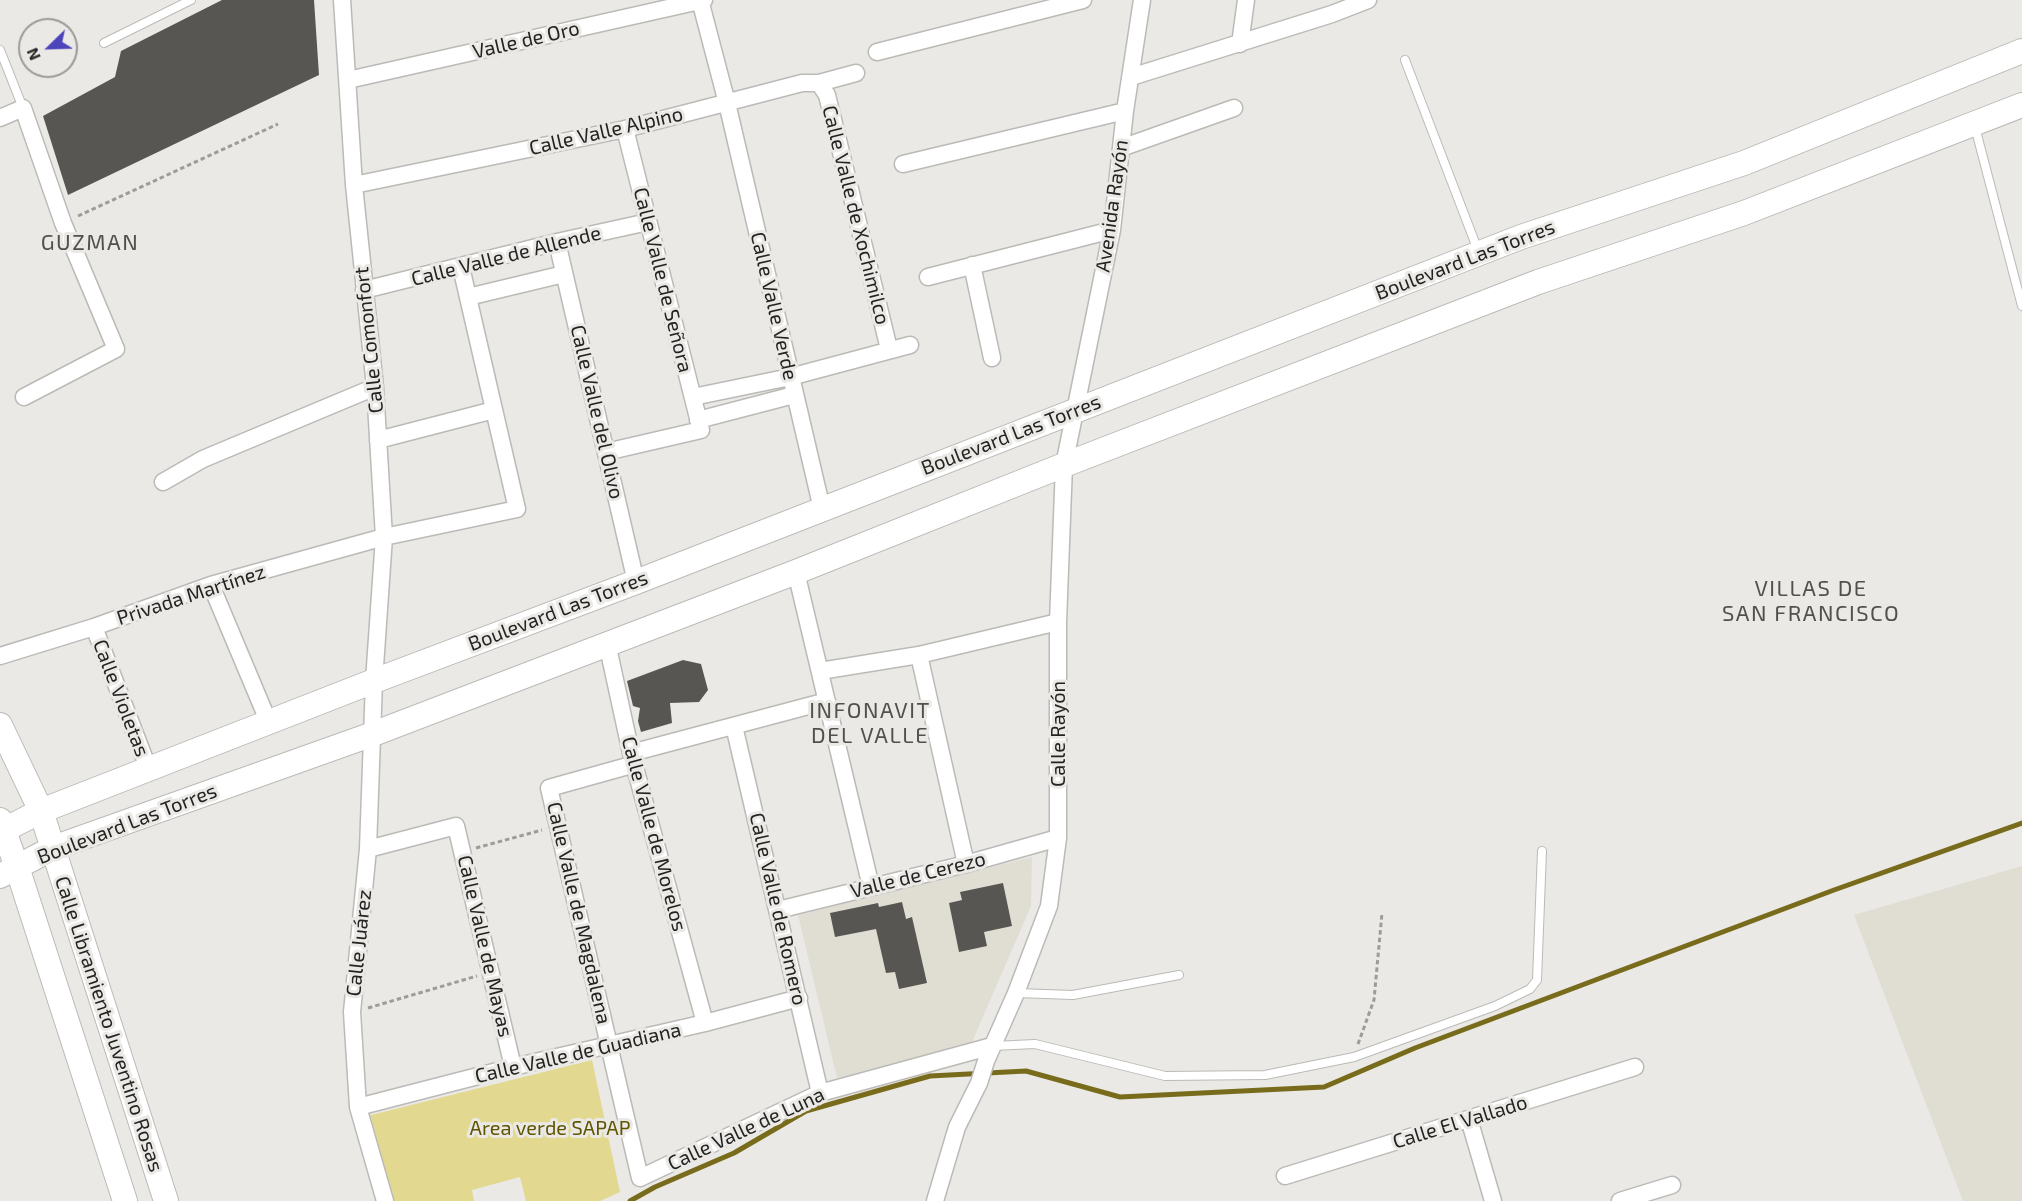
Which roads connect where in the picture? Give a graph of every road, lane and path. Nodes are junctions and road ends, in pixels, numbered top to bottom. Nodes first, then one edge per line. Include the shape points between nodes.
1 (191, 0) edge
2 (342, 0) edge
3 (702, 0) edge
4 (1083, 0) edge
5 (1142, 0) edge
6 (1246, 0) edge
7 (1368, 0) edge
8 (1333, 7) edge
9 (104, 43) dead end
10 (1240, 44) junction
11 (0, 50) edge
12 (2022, 51) edge
13 (877, 52) dead end
14 (1405, 60) dead end
15 (856, 73) dead end
16 (1131, 77) junction
17 (348, 80) junction
18 (819, 83) junction
19 (727, 103) junction
20 (2022, 105) edge
21 (23, 108) junction
22 (1234, 108) dead end
23 (1125, 111) junction
24 (0, 118) edge
25 (1974, 123) junction
26 (278, 124) dead end
27 (625, 129) junction
28 (1121, 148) junction
29 (903, 164) dead end
30 (354, 185) junction
31 (648, 222) junction
32 (63, 223) junction
33 (1112, 230) junction
34 (558, 242) junction
35 (1479, 253) junction
36 (972, 266) junction
37 (461, 267) junction
38 (564, 274) junction
39 (928, 277) dead end
40 (364, 290) junction
41 (468, 297) junction
42 (2022, 306) edge
43 (910, 345) dead end
44 (889, 349) junction
45 (992, 358) dead end
46 (790, 376) junction
47 (375, 387) junction
48 (794, 395) junction
49 (24, 397) dead end
50 (693, 397) junction
51 (494, 410) junction
52 (1074, 411) junction
53 (700, 425) junction
54 (378, 440) junction
55 (606, 452) junction
56 (1064, 465) junction
57 (163, 482) dead end
58 (822, 509) junction
59 (384, 537) junction
60 (796, 572) junction
61 (636, 582) junction
62 (211, 585) junction
63 (1058, 622) junction
64 (94, 627) junction
65 (607, 643) junction
66 (919, 655) junction
67 (0, 656) edge
68 (820, 671) junction
69 (374, 681) junction
70 (827, 701) junction
71 (269, 723) junction
72 (0, 725) edge
73 (734, 726) junction
74 (373, 734) junction
75 (633, 758) junction
76 (149, 770) junction
77 (41, 811) junction
78 (558, 826) junction
79 (2, 827) edge
80 (1058, 838) junction
81 (52, 848) junction
82 (368, 849) junction
83 (1542, 851) dead end
84 (462, 852) junction
85 (966, 864) junction
86 (8, 872) edge
87 (871, 887) junction
88 (778, 910) junction
89 (1382, 913) dead end
90 (491, 972) junction
91 (1179, 975) dead end
92 (1016, 993) junction
93 (799, 999) junction
94 (352, 1012) junction
95 (705, 1023) junction
96 (610, 1045) junction
97 (989, 1054) junction
98 (1354, 1057) junction
99 (513, 1067) junction
100 (1635, 1067) dead end
101 (820, 1093) junction
102 (358, 1107) junction
103 (1469, 1119) junction
104 (1285, 1176) dead end
105 (640, 1178) joint
106 (1672, 1185) dead end
107 (124, 1201) edge
108 (166, 1201) edge
109 (385, 1201) edge
110 (935, 1201) edge
111 (1493, 1201) edge
112 (1620, 1201) edge

1 - 9 lane
2 - 17 street, Calle Comonfort
3 - 17 street, Valle de Oro
3 - 19 street, Calle Valle Verde
4 - 13 street
5 - 16 street, Avenida Rayón
6 - 10 street
7 - 8 street
8 - 10 street
10 - 16 street
11 - 21 lane
12 - 35 street, Boulevard Las Torres via 1744,163
14 - 35 lane
15 - 18 street, Calle Valle Alpino
16 - 23 street, Avenida Rayón
17 - 30 street, Calle Comonfort
18 - 19 street, Calle Valle Alpino via 802,83
18 - 44 street, Calle Valle de Xochimilco via 827,95
19 - 27 street, Calle Valle Alpino
19 - 46 street, Calle Valle Verde
20 - 25 street, Boulevard Las Torres
21 - 24 street
21 - 32 street
22 - 28 street
23 - 28 street, Avenida Rayón
23 - 29 street
25 - 42 lane
25 - 56 street, Boulevard Las Torres via 1744,213 1538,282
26 - 32 path
27 - 30 street, Calle Valle Alpino
27 - 31 street, Calle Valle de Señora
28 - 33 street, Avenida Rayón
30 - 40 street, Calle Comonfort
31 - 34 street, Calle Valle de Allende
31 - 50 street, Calle Valle de Señora
32 - 49 street via 116,349
33 - 36 street
33 - 52 street, Avenida Rayón
34 - 37 street, Calle Valle de Allende
34 - 38 street, Calle Valle del Olivo
35 - 52 street, Boulevard Las Torres
36 - 39 street
36 - 45 street
37 - 40 street, Calle Valle de Allende
37 - 41 street
38 - 41 street
38 - 55 street, Calle Valle del Olivo
40 - 47 street, Calle Comonfort
41 - 51 street
43 - 44 street
44 - 46 street
46 - 48 street, Calle Valle Verde
46 - 50 street
47 - 54 street, Calle Comonfort
47 - 57 street via 203,459
48 - 53 street
48 - 58 street, Calle Valle Verde
50 - 53 street, Calle Valle de Señora
51 - 54 street
51 - 59 street, Privada Martínez via 517,509
52 - 56 street, Calle Rayón
52 - 58 street, Boulevard Las Torres
53 - 55 street
54 - 59 street, Calle Comonfort
55 - 61 street, Calle Valle del Olivo
56 - 60 street, Boulevard Las Torres
56 - 63 street, Calle Rayón
58 - 61 street, Boulevard Las Torres
59 - 62 street, Privada Martínez
59 - 69 street, Calle Comonfort
60 - 65 street, Boulevard Las Torres
60 - 68 street
61 - 69 street, Boulevard Las Torres
62 - 64 street, Privada Martínez
62 - 71 street
63 - 66 street
63 - 80 street, Calle Rayón
64 - 67 street, Privada Martínez
64 - 76 street, Calle Violetas
65 - 74 street, Boulevard Las Torres
65 - 75 street, Calle Valle de Morelos
66 - 68 street
66 - 85 street
68 - 70 street
69 - 71 street, Boulevard Las Torres
69 - 74 street, Calle Juárez
70 - 73 street
70 - 87 street
71 - 76 street, Boulevard Las Torres
72 - 77 street, Calle Libramiento Juventino Rosas
73 - 75 street
73 - 88 street, Calle Valle de Romero
74 - 81 street, Boulevard Las Torres
74 - 82 street, Calle Juárez
75 - 78 street, Calle Valle de Magdalena via 549,788
75 - 95 street, Calle Valle de Morelos
76 - 77 street, Boulevard Las Torres
77 - 79 street, Boulevard Las Torres
77 - 81 street, Calle Libramiento Juventino Rosas
78 - 84 path
78 - 96 street, Calle Valle de Magdalena
79 - 86 street, Calle Libramiento Juventino Rosas
80 - 85 street, Valle de Cerezo
80 - 92 street, Calle Rayón via 1049,906
81 - 86 street, Boulevard Las Torres
81 - 108 street, Calle Libramiento Juventino Rosas
82 - 84 street, Calle Valle de Mayas via 456,825
82 - 94 street, Calle Juárez
83 - 98 lane via 1537,980 1530,989 1495,1006
84 - 90 street, Calle Valle de Mayas
85 - 87 street, Valle de Cerezo
86 - 107 street, Calle Libramiento Juventino Rosas
87 - 88 street, Valle de Cerezo
88 - 93 street, Calle Valle de Romero
89 - 98 path via 1374,1000
90 - 94 path
90 - 99 street, Calle Valle de Mayas
91 - 92 lane via 1073,995
92 - 97 street, Calle Rayón
93 - 95 street, Calle Valle de Guadiana
93 - 101 street, Calle Valle de Romero
94 - 102 street, Calle Juárez
95 - 96 street, Calle Valle de Guadiana
96 - 99 street, Calle Valle de Guadiana
96 - 105 street, Calle Valle de Magdalena
97 - 98 lane via 1035,1044 1165,1076 1265,1075
97 - 101 street, Calle Valle de Luna
97 - 110 street, Calle Rayón via 957,1127
99 - 102 street, Calle Valle de Guadiana
100 - 103 street, Calle El Vallado
101 - 105 street, Calle Valle de Luna
102 - 109 street, Calle Juárez
103 - 104 street, Calle El Vallado
103 - 111 street
106 - 112 street

